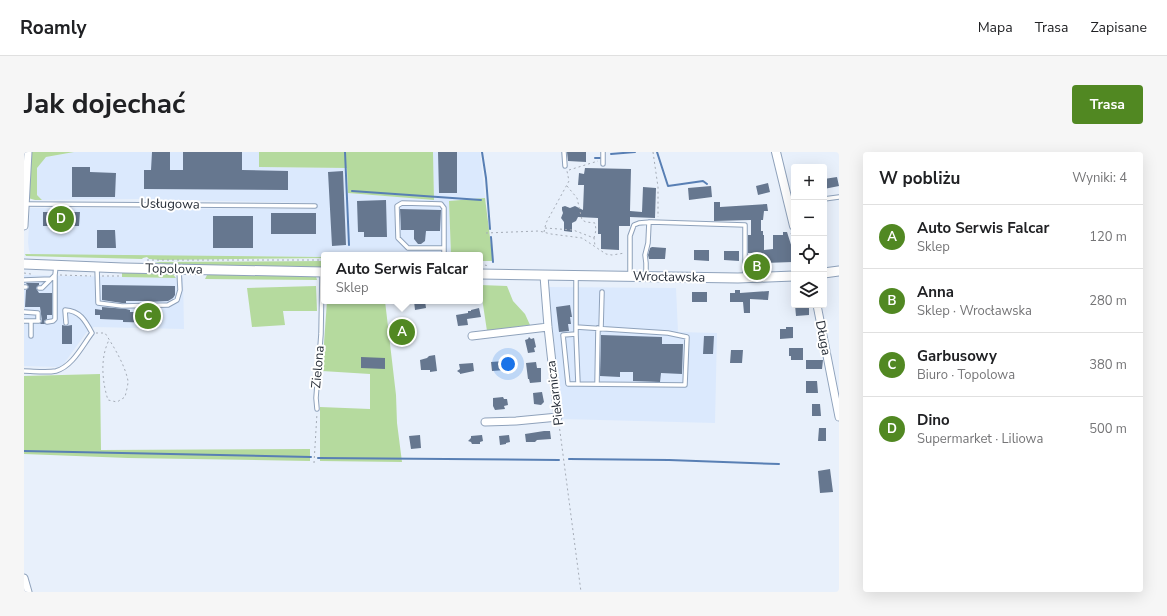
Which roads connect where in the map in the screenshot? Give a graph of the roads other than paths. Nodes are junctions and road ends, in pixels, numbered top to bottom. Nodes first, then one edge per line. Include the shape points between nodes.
1 (28, 152) edge
2 (564, 152) edge
3 (603, 152) edge
4 (776, 152) edge
5 (603, 164) dead end
6 (565, 166) dead end
7 (839, 196) edge
8 (827, 199) edge
9 (791, 203) edge
10 (25, 204) junction
11 (315, 206) dead end
12 (649, 222) junction
13 (24, 226) edge
14 (444, 248) junction
15 (444, 252) edge
16 (24, 264) edge
17 (56, 265) junction
18 (97, 266) junction
19 (179, 269) junction
20 (839, 271) edge
21 (321, 272) edge
22 (827, 273) edge
23 (483, 274) edge
24 (55, 275) junction
25 (544, 276) junction
26 (576, 276) junction
27 (791, 276) edge
28 (630, 277) junction
29 (646, 277) junction
30 (745, 278) junction
31 (51, 279) junction
32 (24, 280) edge
33 (39, 288) dead end
34 (602, 292) dead end
35 (322, 304) edge
36 (818, 308) edge
37 (24, 312) edge
38 (24, 321) edge
39 (31, 321) junction
40 (47, 322) dead end
41 (66, 323) dead end
42 (548, 327) junction
43 (576, 327) junction
44 (600, 329) junction
45 (576, 334) junction
46 (31, 336) dead end
47 (472, 336) dead end
48 (24, 371) edge
49 (578, 384) junction
50 (597, 384) junction
51 (317, 409) road end
52 (839, 418) edge
53 (486, 422) dead end
54 (24, 578) edge
55 (28, 592) edge

1 - 10 street
2 - 6 lane
3 - 5 lane
4 - 9 street
7 - 8 lane
10 - 11 lane, Usługowa
10 - 13 street
12 - 28 lane via 634,225 630,236
12 - 29 lane via 645,254
12 - 30 lane via 745,225
14 - 14 lane via 408,248 398,238 397,206 402,202 442,204
14 - 15 lane
16 - 17 main road, Topolowa
17 - 18 main road, Topolowa
17 - 24 lane
18 - 19 main road, Topolowa
18 - 19 lane via 98,303 122,306 168,305 177,300 180,290
19 - 21 main road, Topolowa
20 - 22 main road
23 - 25 main road
24 - 31 lane
24 - 40 lane via 55,319
25 - 26 main road, Wrocławska
25 - 42 street, Piekarnicza
26 - 28 main road, Wrocławska
26 - 43 lane
27 - 30 main road, Wrocławska
28 - 29 main road, Wrocławska
29 - 30 main road, Wrocławska
31 - 32 lane
31 - 33 lane
34 - 44 lane
35 - 51 lane, Zielona
36 - 52 street, Długa
37 - 39 lane via 38,313 39,321
38 - 39 lane
39 - 46 lane
41 - 48 lane via 65,310 74,311 84,319 92,333 72,360 64,368 54,372
42 - 47 street
42 - 53 street, Piekarnicza via 558,416
43 - 44 lane
43 - 45 lane
44 - 50 lane
44 - 50 lane via 668,333 687,338 685,385
45 - 49 lane
45 - 49 lane via 563,335 568,384
49 - 50 lane
54 - 55 street

